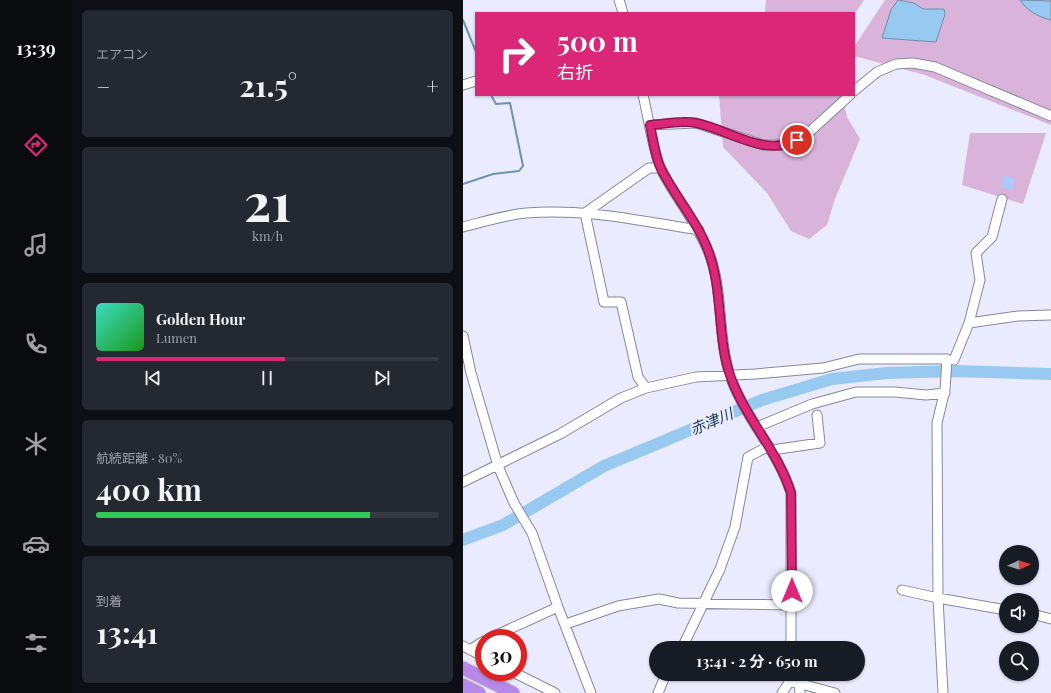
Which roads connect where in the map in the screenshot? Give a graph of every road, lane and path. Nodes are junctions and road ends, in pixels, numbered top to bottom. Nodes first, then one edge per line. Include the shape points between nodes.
1 (619, 0) edge
2 (623, 12) edge
3 (475, 81) edge
4 (463, 85) edge
5 (855, 91) edge
6 (643, 96) edge
7 (849, 96) edge
8 (1051, 116) edge
9 (650, 125) junction
10 (661, 168) junction
11 (1001, 199) dead end
12 (585, 213) junction
13 (463, 227) edge
14 (699, 230) junction
15 (1051, 315) edge
16 (969, 323) junction
17 (463, 336) edge
18 (950, 361) junction
19 (730, 376) junction
20 (646, 388) junction
21 (945, 391) junction
22 (817, 415) dead end
23 (756, 425) junction
24 (771, 448) junction
25 (498, 466) junction
26 (463, 482) edge
27 (901, 590) dead end
28 (938, 598) junction
29 (704, 602) junction
30 (792, 605) junction
31 (559, 607) junction
32 (999, 609) edge
33 (1039, 614) edge
34 (1050, 615) edge
35 (566, 624) junction
36 (510, 629) edge
37 (685, 641) edge
38 (791, 641) edge
39 (466, 648) edge
40 (475, 652) edge
41 (463, 668) edge
42 (527, 679) edge
43 (663, 681) edge
44 (791, 681) edge
45 (794, 681) edge
46 (799, 681) edge
47 (463, 685) edge
48 (479, 693) edge
49 (513, 693) edge
50 (555, 693) edge
51 (591, 693) edge
52 (658, 693) edge
53 (782, 693) edge
54 (800, 693) edge
55 (835, 693) edge
56 (943, 693) edge

1 - 2 street
3 - 4 street
5 - 8 street via 877,72 896,64 913,63 935,67
6 - 9 street
7 - 9 street via 805,136 788,145 763,145 696,123
9 - 10 street
10 - 12 street via 649,168
10 - 14 street
11 - 16 street via 992,236 976,253 980,280
12 - 13 street via 525,213
12 - 14 street
12 - 20 street via 604,302 621,302 638,377
14 - 19 street via 709,253 715,280
15 - 16 street via 1018,316
16 - 18 street
17 - 25 street
18 - 19 street via 859,359 823,368
18 - 21 street
19 - 20 street via 696,378
19 - 23 street
20 - 25 street via 621,398
21 - 23 street via 926,395 856,392 812,404
21 - 28 street via 937,423
22 - 24 street via 819,443
23 - 24 street
24 - 29 street via 748,457 735,527 720,569
24 - 30 street via 787,479 791,493
25 - 26 street
25 - 31 street via 516,507 531,531
27 - 28 street
28 - 32 street
28 - 56 street
29 - 30 street
29 - 35 street via 678,603 659,599 618,606
29 - 37 street
30 - 38 street
31 - 35 street
31 - 36 street
33 - 34 street
35 - 51 street
39 - 40 street
41 - 49 highway
42 - 50 street
43 - 52 street
44 - 53 street
45 - 54 street
46 - 55 street
47 - 48 highway

